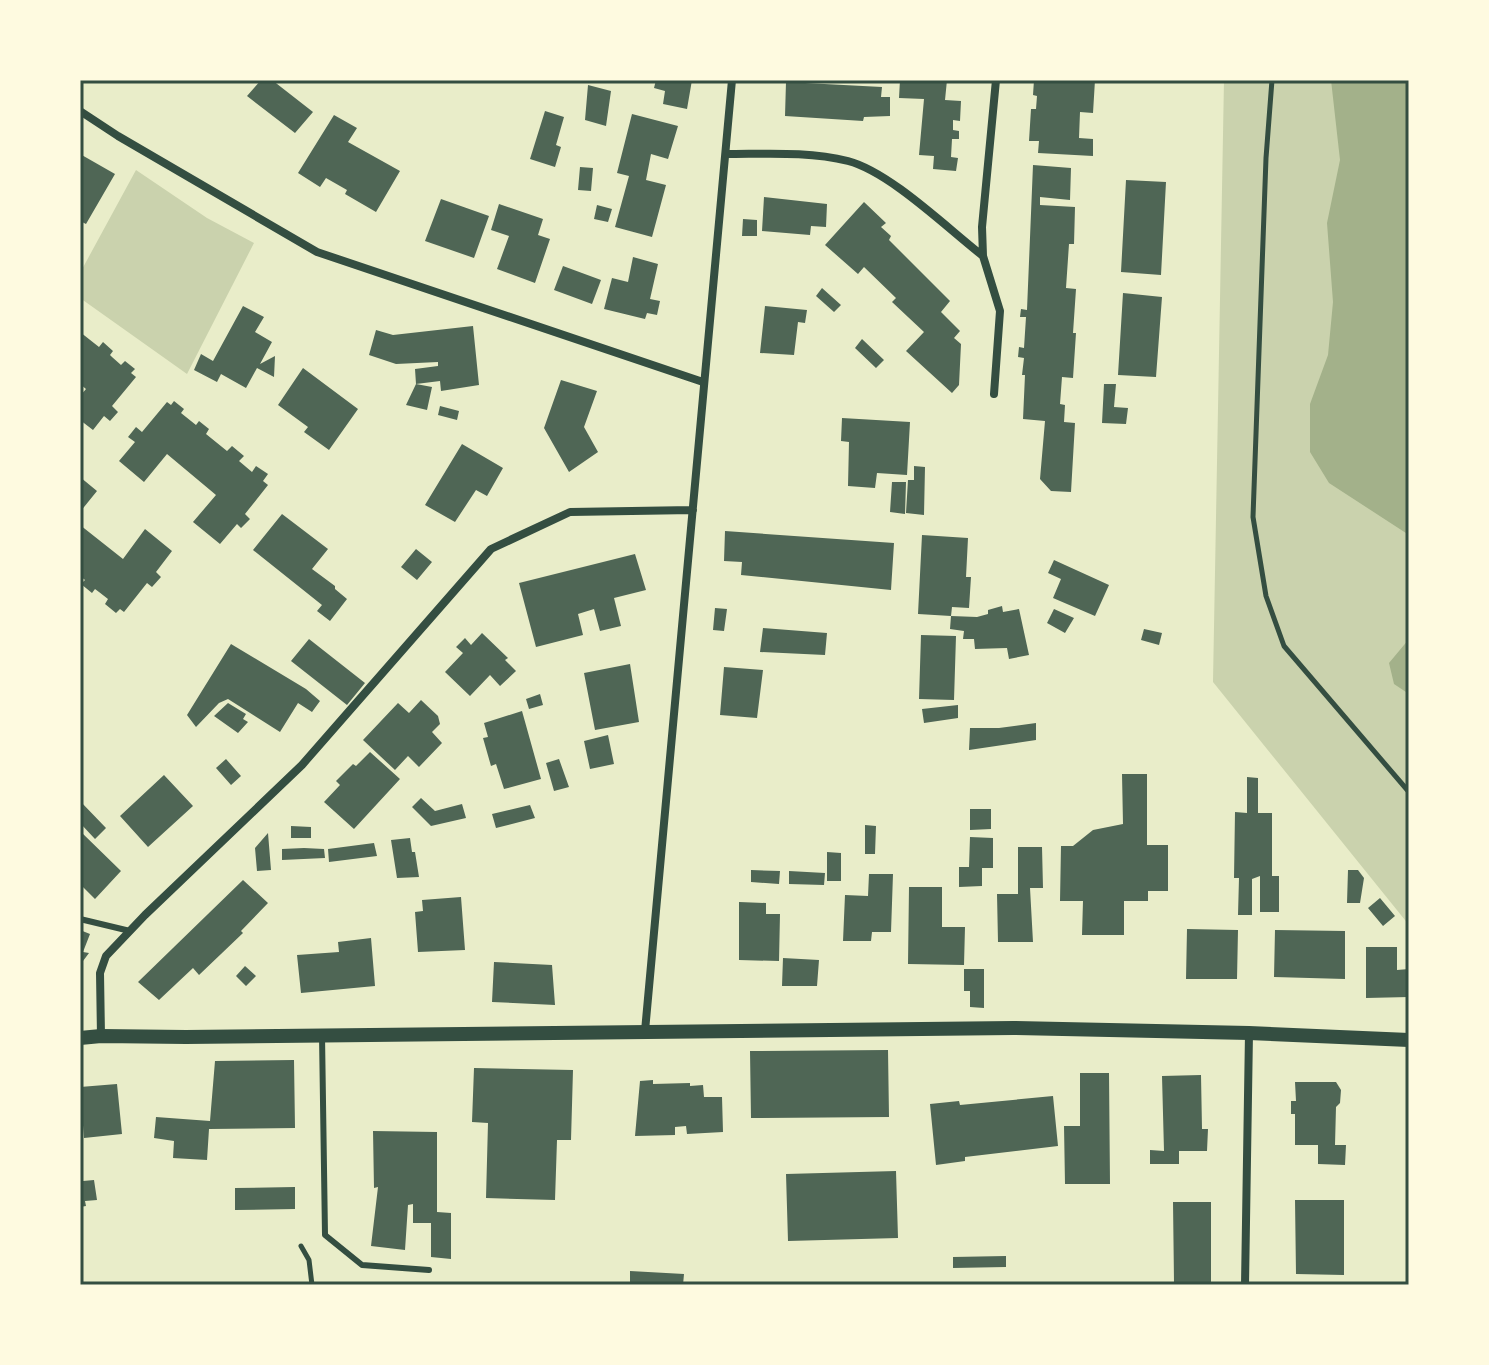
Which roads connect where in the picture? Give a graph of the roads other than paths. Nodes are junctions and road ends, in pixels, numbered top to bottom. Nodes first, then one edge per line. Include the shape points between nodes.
1 (732, 80) edge
2 (996, 80) edge
3 (80, 111) edge
4 (726, 154) junction
5 (983, 256) junction
6 (703, 382) junction
7 (994, 394) dead end
8 (693, 510) junction
9 (80, 919) edge
10 (130, 931) junction
11 (645, 1031) junction
12 (1249, 1033) junction
13 (322, 1035) junction
14 (101, 1036) junction
15 (80, 1038) edge
16 (1409, 1040) edge
17 (429, 1270) dead end
18 (1245, 1285) edge

1 - 4 street
2 - 5 street
3 - 6 street via 317,252
4 - 5 street via 849,161 888,181
4 - 6 street
5 - 7 street via 1000,311
6 - 8 street
8 - 10 street via 570,512 491,549 302,765
8 - 11 street
9 - 10 lane
10 - 14 street via 106,956 100,973
11 - 12 street via 1013,1028
11 - 13 street
12 - 16 street
12 - 18 street
13 - 14 street
13 - 17 lane via 325,1235 362,1265
14 - 15 street

